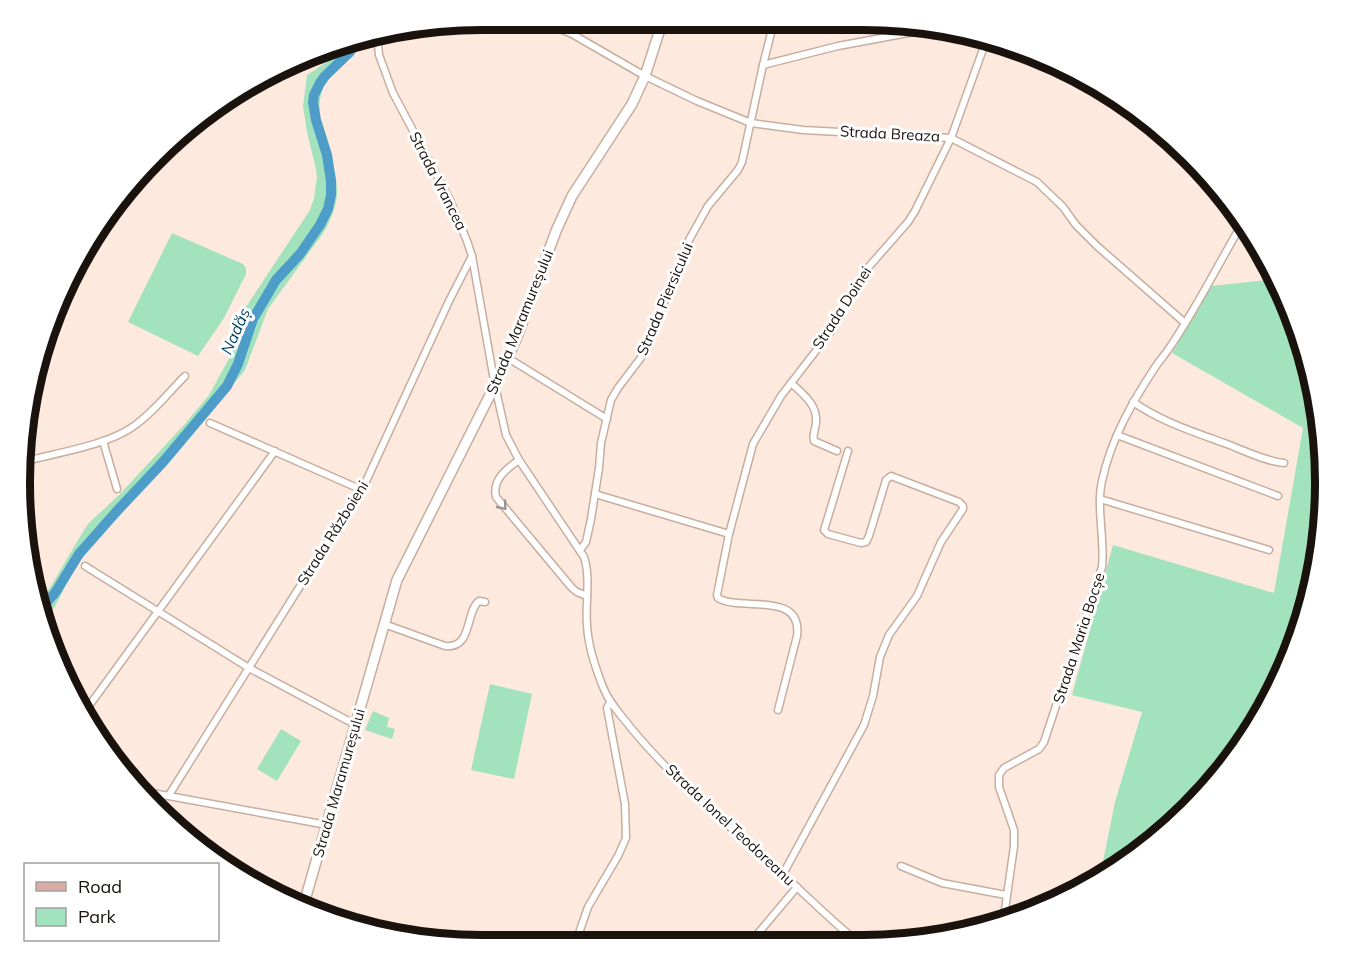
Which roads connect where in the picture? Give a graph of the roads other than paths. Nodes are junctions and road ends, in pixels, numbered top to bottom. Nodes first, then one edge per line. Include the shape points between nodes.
1 (562, 30) edge
2 (660, 30) edge
3 (772, 30) edge
4 (909, 33) edge
5 (378, 42) edge
6 (984, 46) edge
7 (763, 65) junction
8 (645, 76) junction
9 (751, 123) junction
10 (951, 138) junction
11 (1238, 230) edge
12 (472, 256) junction
13 (1185, 323) junction
14 (508, 358) junction
15 (497, 375) junction
16 (185, 376) dead end
17 (791, 383) junction
18 (493, 390) junction
19 (1133, 402) junction
20 (607, 419) junction
21 (210, 423) dead end
22 (1117, 435) junction
23 (103, 441) junction
24 (837, 451) dead end
25 (848, 451) dead end
26 (275, 452) junction
27 (31, 460) edge
28 (519, 460) junction
29 (1284, 463) dead end
30 (117, 489) dead end
31 (362, 490) junction
32 (595, 494) junction
33 (1278, 496) dead end
34 (1101, 499) junction
35 (729, 534) junction
36 (580, 550) junction
37 (1269, 550) dead end
38 (85, 566) dead end
39 (587, 597) junction
40 (485, 602) dead end
41 (158, 612) junction
42 (384, 624) junction
43 (249, 668) junction
44 (610, 702) junction
45 (89, 706) edge
46 (778, 710) dead end
47 (356, 725) junction
48 (154, 793) edge
49 (169, 795) junction
50 (327, 825) junction
51 (901, 866) dead end
52 (783, 874) junction
53 (797, 887) junction
54 (1006, 895) junction
55 (305, 899) edge
56 (1004, 912) edge
57 (578, 935) edge
58 (757, 935) edge
59 (850, 935) edge

1 - 8 street, Strada Breaza
2 - 8 main road, Strada Maramureșului
3 - 7 street, Strada Piersicului
4 - 7 street
5 - 12 street, Strada Vrancea via 379,55 393,93 450,200
6 - 10 street, Strada Doinei
7 - 9 street, Strada Piersicului
8 - 9 street, Strada Breaza
8 - 14 main road, Strada Maramureșului via 632,104 572,196
9 - 10 street, Strada Breaza via 803,130
9 - 20 street, Strada Piersicului via 742,162 708,206 689,240 650,341 640,361 615,392
10 - 13 street, Strada Breaza via 1037,182 1097,246
10 - 17 street, Strada Doinei via 912,217 866,270 832,330
11 - 13 street, Strada Maria Bocșe
12 - 15 street, Strada Vrancea
12 - 31 street, Strada Războieni
13 - 19 street, Strada Maria Bocșe
14 - 15 main road, Strada Maramureșului
14 - 20 street
15 - 18 main road, Strada Maramureșului
16 - 23 street via 136,424
17 - 24 street via 814,409 815,443
17 - 35 street, Strada Doinei via 753,444
18 - 28 street via 506,435
18 - 42 main road, Strada Maramureșului via 406,560
19 - 22 street, Strada Maria Bocșe
19 - 29 street via 1184,429
20 - 32 street, Strada Piersicului
21 - 26 street
22 - 33 street
22 - 34 street, Strada Maria Bocșe via 1101,482
23 - 27 street
23 - 30 street
25 - 52 street via 824,530 828,534 866,542 886,480 891,476 959,502 963,509 941,542 917,596 889,635 864,725
26 - 31 street
26 - 41 street
28 - 36 street
28 -> 39 street via 500,476 496,497 572,588
31 - 43 street, Strada Războieni
32 - 35 street
32 - 36 street, Strada Piersicului via 586,542
34 - 37 street
34 - 54 street, Strada Maria Bocșe via 1102,567 1044,742 999,775 999,787 1014,830 1014,855
35 - 46 street, Strada Doinei via 718,598 783,608 797,626
36 - 39 street via 586,563
38 - 41 street
39 - 44 street via 589,642
40 - 42 street via 475,604 466,631 453,646
41 - 43 street
41 - 45 street
42 - 47 main road, Strada Maramureșului
43 - 47 street
43 - 49 street, Strada Războieni
44 - 52 street, Strada Ionel Teodoreanu via 663,763
44 - 57 street via 607,708 625,804 626,838 588,907
47 - 50 main road, Strada Maramureșului
48 - 49 street
49 - 50 street
50 - 55 main road, Strada Maramureșului
51 - 54 street via 942,883
52 - 53 street, Strada Ionel Teodoreanu
53 - 58 street
53 - 59 street, Strada Ionel Teodoreanu
54 - 56 street, Strada Maria Bocșe

